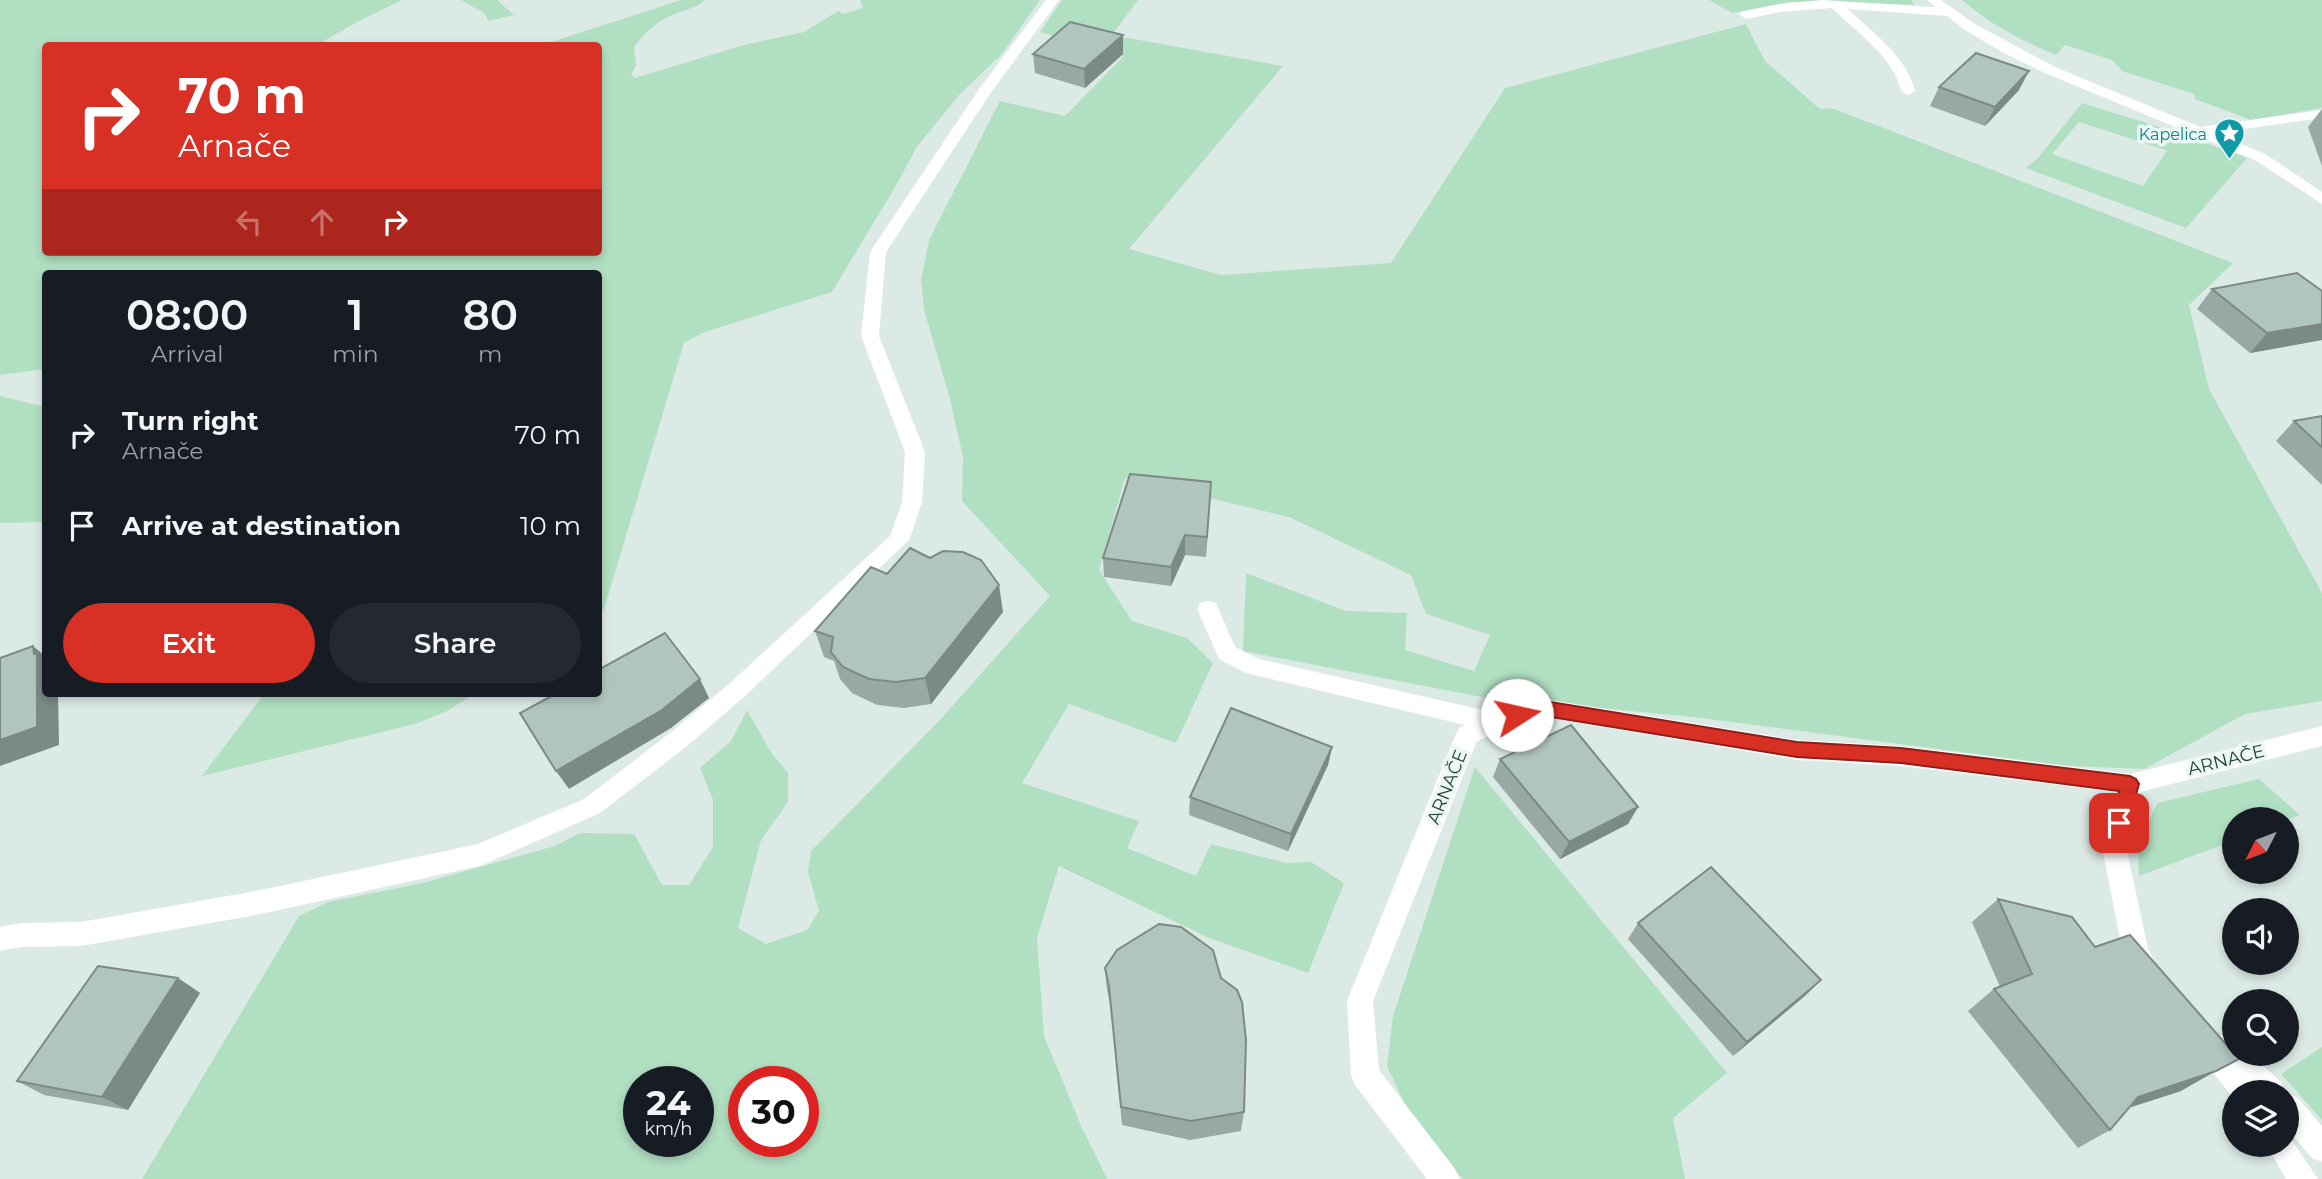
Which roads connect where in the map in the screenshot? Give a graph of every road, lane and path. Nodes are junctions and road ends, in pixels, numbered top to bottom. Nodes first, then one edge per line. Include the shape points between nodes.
1 (1053, 0) edge
2 (1933, 0) edge
3 (1836, 5) junction
4 (1947, 12) junction
5 (1746, 15) dead end
6 (1908, 91) dead end
7 (2322, 114) edge
8 (2200, 131) junction
9 (2322, 200) edge
10 (1208, 610) dead end
11 (1496, 723) junction
12 (2322, 736) edge
13 (2130, 784) junction
14 (0, 939) edge
15 (2161, 985) edge
16 (2237, 1080) edge
17 (2257, 1080) edge
18 (2299, 1121) edge
19 (2322, 1148) edge
20 (2289, 1157) edge
21 (1445, 1179) edge
22 (2303, 1179) edge

1 - 14 street via 984,92 878,252 870,336 915,452 912,503 899,540 737,690 592,806 480,855 261,902 81,934 21,934
2 - 4 street
3 - 4 street
3 - 5 street
3 - 6 street via 1892,59 1905,77
4 - 8 street via 2038,67
7 - 8 street
8 - 9 street via 2262,158
10 - 11 street via 1227,653 1254,667
11 - 13 street, ARNAČE via 1538,707 1797,750 1901,756
11 - 21 street, ARNAČE via 1468,734 1360,1001 1365,1075
12 - 13 street, ARNAČE
13 - 15 street via 2113,842 2136,954
16 - 17 street via 2193,1024
18 - 19 street
20 - 22 street

